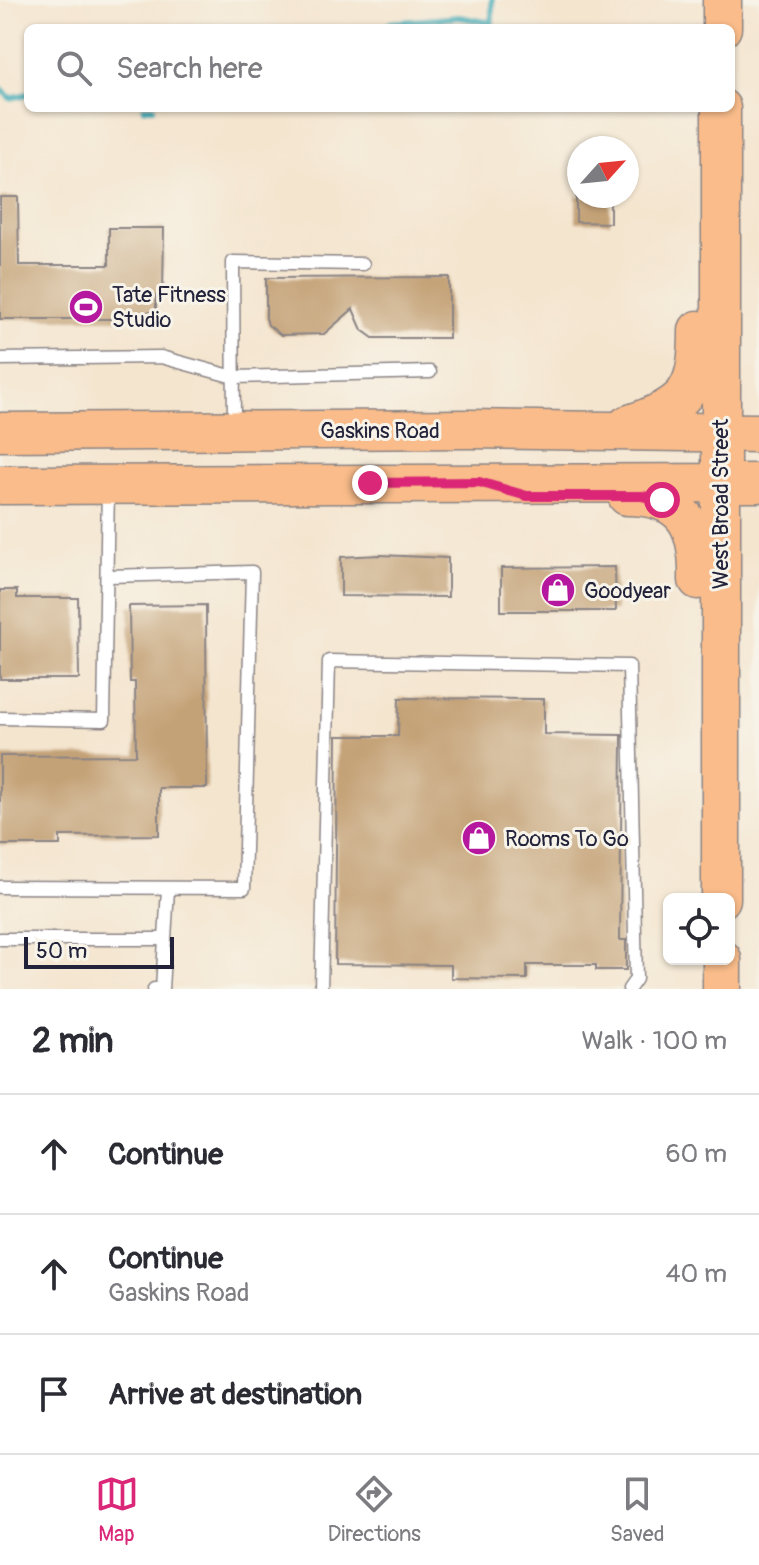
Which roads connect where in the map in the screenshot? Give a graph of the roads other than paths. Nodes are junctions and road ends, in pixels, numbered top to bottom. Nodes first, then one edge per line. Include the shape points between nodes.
1 (722, 0) edge
2 (722, 24) edge
3 (720, 112) edge
4 (721, 112) edge
5 (363, 264) dead end
6 (0, 359) edge
7 (430, 372) dead end
8 (234, 377) junction
9 (234, 430) junction
10 (611, 431) junction
11 (0, 432) edge
12 (721, 433) junction
13 (759, 433) edge
14 (479, 482) junction
15 (720, 482) junction
16 (108, 483) junction
17 (759, 483) edge
18 (0, 485) edge
19 (109, 576) junction
20 (0, 718) edge
21 (720, 720) junction
22 (0, 887) edge
23 (168, 889) junction
24 (721, 893) edge
25 (0, 939) edge
26 (163, 939) junction
27 (722, 965) edge
28 (154, 989) edge
29 (321, 989) edge
30 (629, 989) edge
31 (722, 989) edge

1 - 2 main road
3 - 10 main road via 698,189 696,375 676,405
4 - 12 main road, West Broad Street
5 - 8 lane via 233,262
6 - 8 lane via 161,357
7 - 8 lane
8 - 9 lane
9 - 10 main road, Gaskins Road
9 - 11 main road, Gaskins Road
10 - 12 main road, Gaskins Road
12 - 13 main road, Gaskins Road
12 - 15 main road, West Broad Street
14 - 15 main road
14 - 16 main road
14 - 21 main road via 527,496 652,498 681,512 697,544 698,604
15 - 17 main road
15 - 21 main road, West Broad Street
16 - 18 main road
16 - 19 lane
19 - 20 lane via 104,720
19 - 23 lane via 252,572 244,888
21 - 24 main road, West Broad Street
22 - 23 lane
23 - 26 lane
25 - 26 lane
26 - 28 lane via 162,989
27 - 31 main road
29 - 30 lane via 329,661 629,666 636,979

